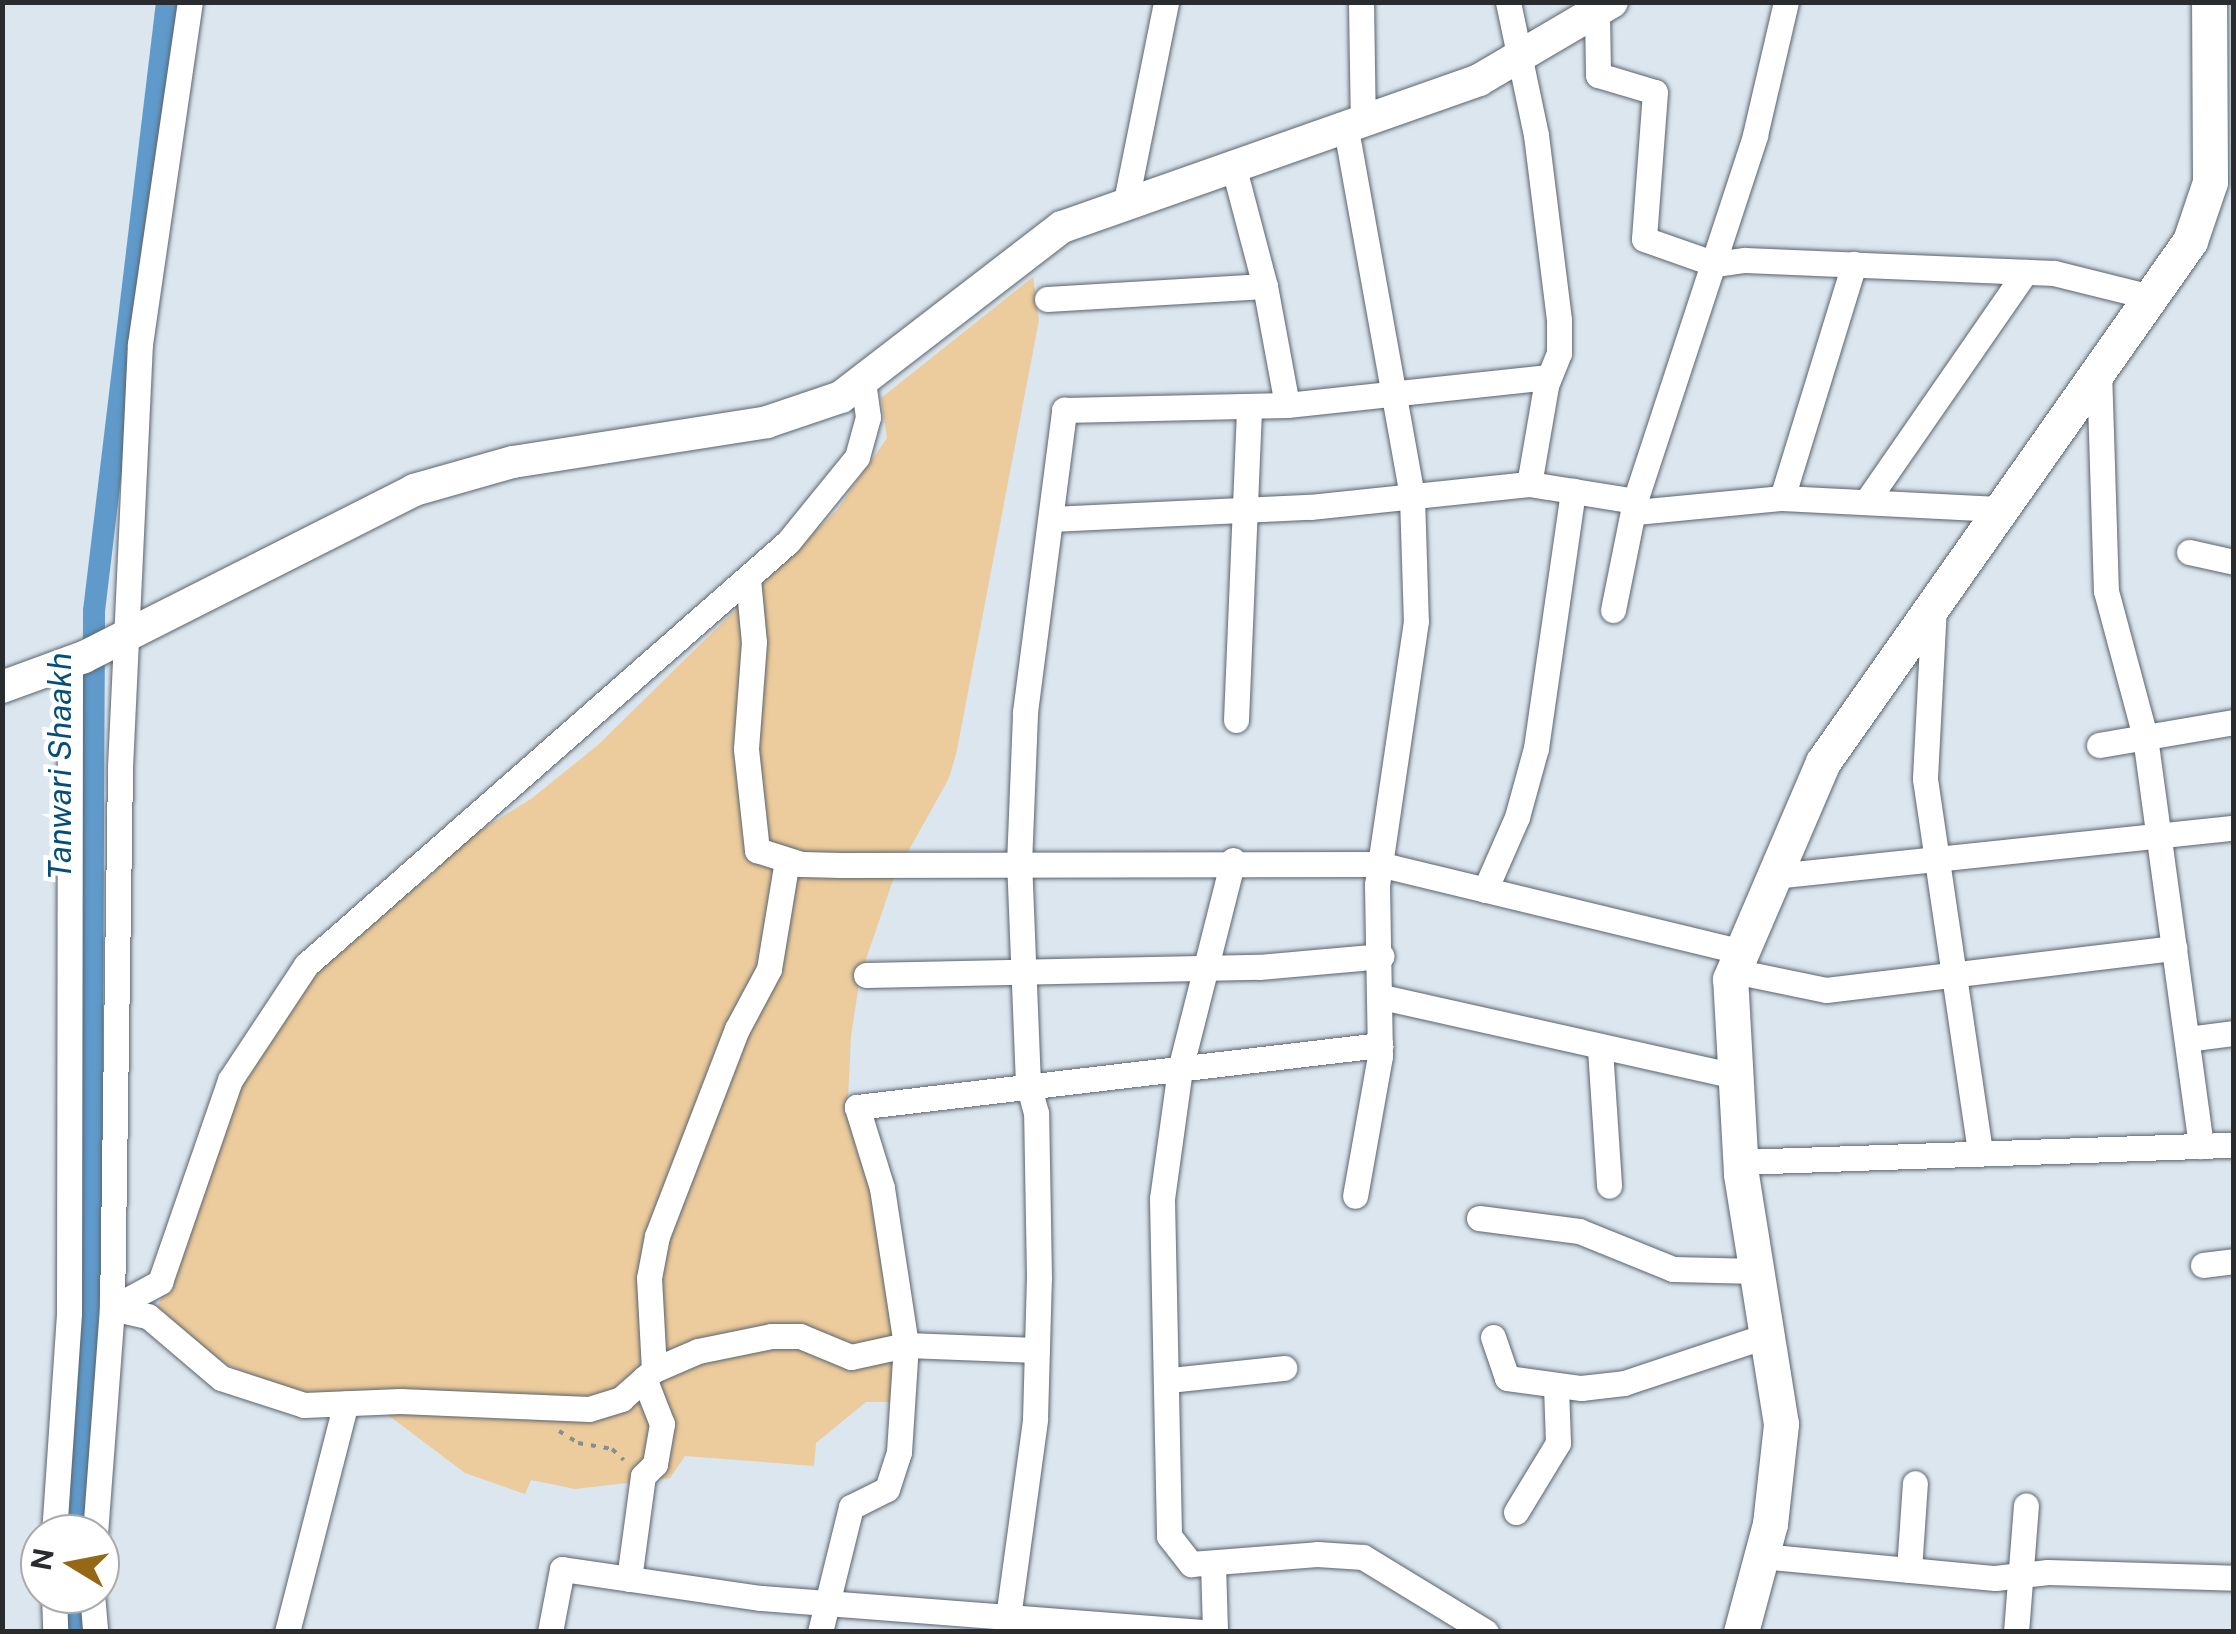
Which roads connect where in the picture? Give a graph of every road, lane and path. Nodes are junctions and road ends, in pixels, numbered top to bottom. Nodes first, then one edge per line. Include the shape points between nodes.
1 (190, 2) edge
2 (1166, 2) edge
3 (1360, 2) edge
4 (1508, 2) edge
5 (1786, 2) edge
6 (2209, 2) edge
7 (1604, 8) edge
8 (1520, 59) junction
9 (1354, 126) junction
10 (1233, 166) junction
11 (1126, 201) junction
12 (1714, 264) junction
13 (1854, 264) junction
14 (2025, 272) junction
15 (1266, 286) junction
16 (2151, 297) junction
17 (1047, 299) dead end
18 (2100, 370) junction
19 (1550, 377) junction
20 (863, 384) junction
21 (1396, 390) junction
22 (1287, 404) junction
23 (1249, 406) junction
24 (1530, 484) junction
25 (1573, 492) junction
26 (1412, 497) junction
27 (1782, 498) junction
28 (1866, 502) junction
29 (1636, 506) junction
30 (1248, 510) junction
31 (1999, 510) junction
32 (1051, 520) junction
33 (2189, 552) dead end
34 (2234, 562) edge
35 (748, 579) junction
36 (1935, 601) junction
37 (1613, 610) dead end
38 (98, 649) junction
39 (2, 687) edge
40 (1236, 720) dead end
41 (2234, 722) edge
42 (2145, 738) junction
43 (2100, 745) dead end
44 (2234, 828) edge
45 (2159, 837) junction
46 (787, 860) junction
47 (1234, 860) junction
48 (1938, 860) junction
49 (1020, 864) junction
50 (1379, 864) junction
51 (1774, 876) junction
52 (1486, 890) junction
53 (2174, 948) junction
54 (1382, 956) junction
55 (1738, 962) junction
56 (1210, 968) junction
57 (1024, 972) junction
58 (1954, 972) junction
59 (866, 976) dead end
60 (1382, 997) junction
61 (2234, 1033) edge
62 (2187, 1039) junction
63 (1380, 1045) junction
64 (1600, 1049) junction
65 (1180, 1069) junction
66 (1735, 1076) junction
67 (1030, 1087) junction
68 (2234, 1145) edge
69 (2202, 1146) junction
70 (1980, 1151) junction
71 (1740, 1162) junction
72 (1609, 1186) dead end
73 (1354, 1196) dead end
74 (1480, 1218) dead end
75 (2234, 1262) edge
76 (2203, 1265) dead end
77 (1760, 1271) junction
78 (112, 1308) junction
79 (1771, 1334) junction
80 (1492, 1338) dead end
81 (906, 1345) junction
82 (1037, 1350) junction
83 (1284, 1368) dead end
84 (649, 1374) junction
85 (1169, 1380) junction
86 (1556, 1385) junction
87 (346, 1403) junction
88 (522, 1408) junction
89 (642, 1476) junction
90 (1915, 1483) dead end
91 (2026, 1505) dead end
92 (1516, 1512) dead end
93 (55, 1514) edge
94 (96, 1514) edge
95 (1762, 1556) junction
96 (1213, 1562) junction
97 (1909, 1570) junction
98 (2020, 1575) junction
99 (2234, 1578) edge
100 (629, 1579) junction
101 (826, 1604) junction
102 (1452, 1623) edge
103 (1007, 1625) edge
104 (287, 1632) edge
105 (550, 1632) edge
106 (820, 1632) edge
107 (1200, 1632) edge
108 (1215, 1632) edge
109 (1486, 1632) edge
110 (1741, 1632) edge
111 (2016, 1632) edge

1 - 38 street
2 - 11 street
3 - 9 street
4 - 8 street
5 - 12 street via 1755,134
6 - 16 main road via 2210,182 2190,242
7 - 8 street
7 - 12 street via 1598,75 1655,92 1644,240
8 - 9 street
8 - 19 street via 1559,320
9 - 10 street
9 - 21 street
10 - 11 street
10 - 15 street
11 - 20 street via 1038,244
12 - 13 street
12 - 29 street
13 - 14 street
13 - 27 street
14 - 16 street
14 - 28 street
15 - 17 street
15 - 22 street
16 - 18 main road
18 - 31 main road
18 - 42 street via 2106,591
19 - 21 street
19 - 24 street
20 - 35 street via 868,417 857,457
20 - 38 street via 766,422 450,478
21 - 22 street
21 - 26 street
22 - 23 street
23 - 30 street
23 - 32 street via 1064,410
24 - 25 street
24 - 26 street
25 - 29 street
25 - 52 street via 1536,748
26 - 30 street
26 - 50 street via 1416,621
27 - 28 street
27 - 29 street
28 - 31 street
29 - 37 street
30 - 32 street
30 - 40 street
31 - 36 main road
32 - 49 street via 1025,712
33 - 34 street
35 - 46 street via 753,844
35 - 78 street via 306,965 230,1080 160,1282
36 - 48 street via 1925,780
36 - 51 main road via 1823,762
38 - 39 street
38 - 78 street
38 - 93 street
41 - 42 street
42 - 43 street
42 - 45 street
44 - 45 street
45 - 48 street
45 - 53 street
46 - 49 street
46 - 84 street via 769,968 737,1028 657,1236 649,1278
47 - 49 street
47 - 50 street
47 - 56 street
48 - 51 street
48 - 58 street
49 - 57 street
50 - 52 street
50 - 54 street
51 - 55 main road
52 - 55 street
53 - 58 street
53 - 62 street
54 - 56 street
54 - 60 street
55 - 58 street via 1826,990
55 - 66 main road
56 - 57 street
56 - 65 street
57 - 59 street
57 - 67 street
58 - 70 street
60 - 63 street
60 - 64 street
61 - 62 street
62 - 69 street
63 - 65 street
63 - 73 street
64 - 66 street
64 - 72 street
65 - 67 street
65 - 85 street via 1162,1198
66 - 71 main road
67 - 81 street via 856,1107 882,1188
67 - 82 street via 1036,1113
68 - 69 street
69 - 70 street
70 - 71 street
71 - 77 main road
74 - 77 street via 1579,1231 1673,1268
75 - 76 street
77 - 79 main road
78 - 87 street via 148,1316 221,1378 260,1394 324,1408
78 - 94 street
79 - 86 street via 1624,1382
79 - 95 main road via 1781,1424
80 - 86 street via 1507,1378
81 - 82 street
81 - 84 street via 851,1357 800,1336 771,1336 698,1351
81 - 101 street via 900,1452 887,1489 851,1507
82 - 103 street via 1026,1497
83 - 85 street
84 - 88 street via 604,1406
84 - 89 street via 662,1424 658,1455
85 - 96 street via 1169,1536 1191,1564
86 - 92 street via 1558,1443
87 - 88 street
87 - 104 street
88 - 89 path via 562,1437 612,1449
89 - 100 street
90 - 97 street
91 - 98 street
95 - 97 street
95 - 110 main road
96 - 102 street via 1363,1557
96 - 108 street
97 - 98 street
98 - 99 street
98 - 111 street
100 - 101 street
100 - 105 street via 562,1569
101 - 103 street
101 - 106 street
102 - 109 street
103 - 107 street

